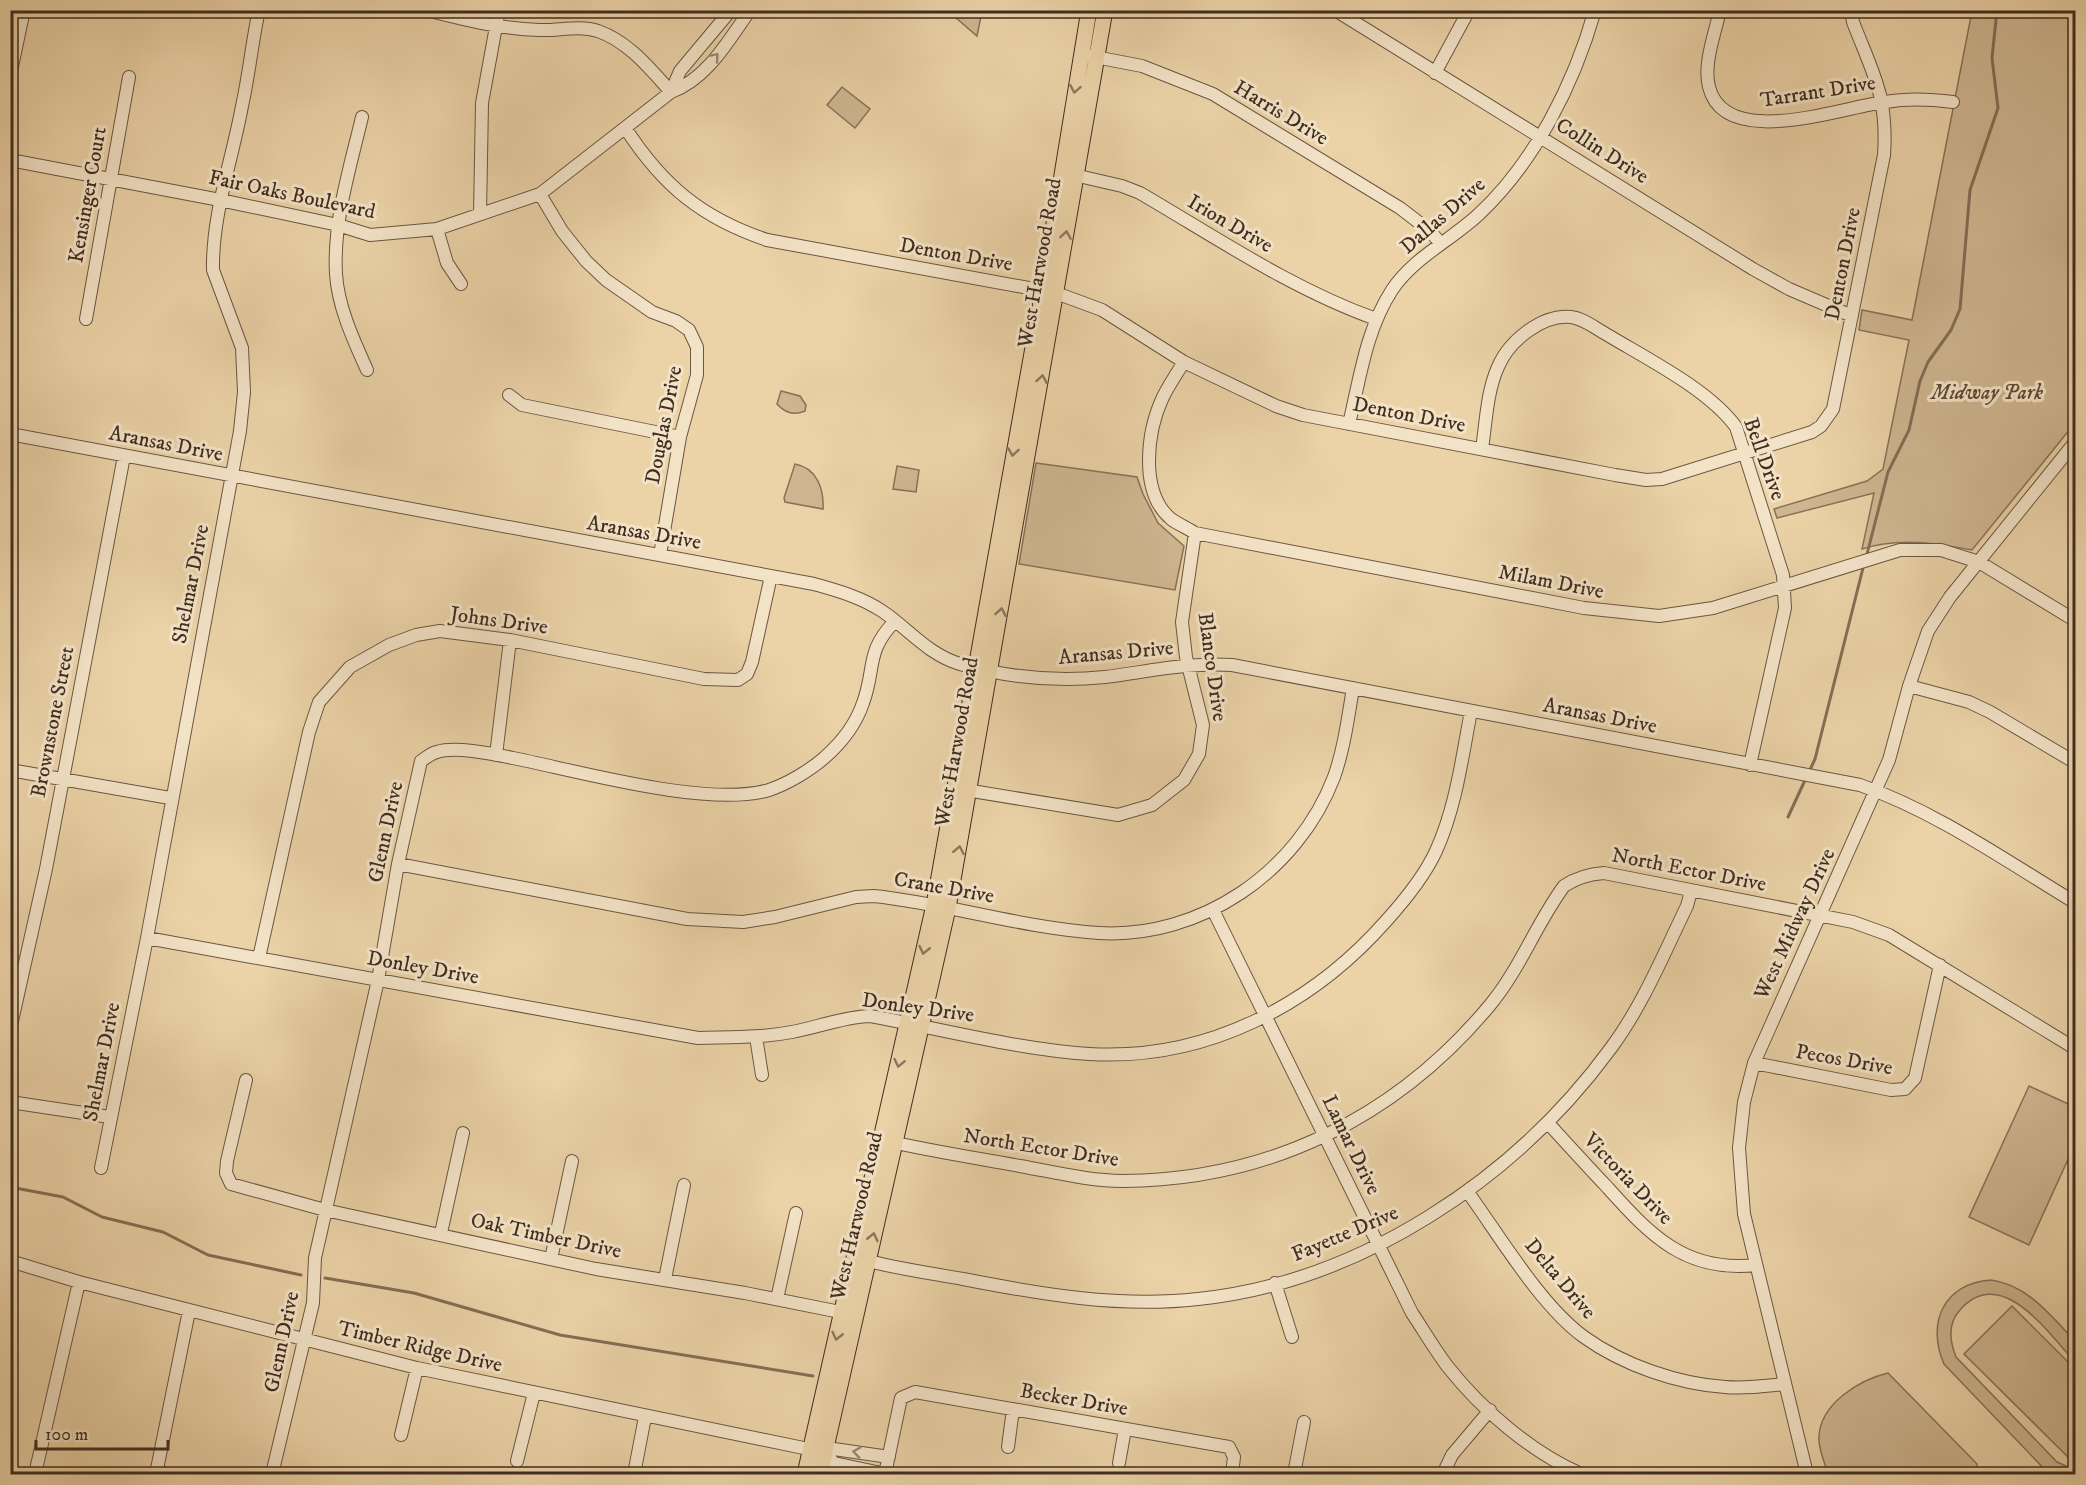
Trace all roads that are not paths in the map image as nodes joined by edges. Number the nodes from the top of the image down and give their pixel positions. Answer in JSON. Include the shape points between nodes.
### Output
{"nodes":[{"id":1,"x":24,"y":10,"type":"edge"},
{"id":2,"x":259,"y":10,"type":"edge"},
{"id":3,"x":426,"y":10,"type":"edge"},
{"id":4,"x":499,"y":10,"type":"edge"},
{"id":5,"x":731,"y":10,"type":"edge"},
{"id":6,"x":750,"y":10,"type":"edge"},
{"id":7,"x":1089,"y":10,"type":"edge"},
{"id":8,"x":1105,"y":10,"type":"edge"},
{"id":9,"x":1335,"y":10,"type":"edge"},
{"id":10,"x":1469,"y":10,"type":"edge"},
{"id":11,"x":1595,"y":10,"type":"edge"},
{"id":12,"x":1720,"y":10,"type":"edge"},
{"id":13,"x":1851,"y":10,"type":"edge"},
{"id":14,"x":497,"y":25,"type":"junction"},
{"id":15,"x":1081,"y":54,"type":"junction"},
{"id":16,"x":1097,"y":57,"type":"junction"},
{"id":17,"x":1435,"y":72,"type":"junction"},
{"id":18,"x":10,"y":76,"type":"edge"},
{"id":19,"x":129,"y":77,"type":"dead end"},
{"id":20,"x":671,"y":92,"type":"junction"},
{"id":21,"x":1883,"y":102,"type":"junction"},
{"id":22,"x":1953,"y":102,"type":"dead end"},
{"id":23,"x":362,"y":117,"type":"dead end"},
{"id":24,"x":626,"y":129,"type":"junction"},
{"id":25,"x":1540,"y":135,"type":"junction"},
{"id":26,"x":10,"y":160,"type":"edge"},
{"id":27,"x":1068,"y":174,"type":"junction"},
{"id":28,"x":110,"y":179,"type":"junction"},
{"id":29,"x":540,"y":194,"type":"junction"},
{"id":30,"x":220,"y":200,"type":"junction"},
{"id":31,"x":480,"y":214,"type":"junction"},
{"id":32,"x":338,"y":225,"type":"junction"},
{"id":33,"x":437,"y":229,"type":"junction"},
{"id":34,"x":1441,"y":244,"type":"junction"},
{"id":35,"x":461,"y":284,"type":"dead end"},
{"id":36,"x":1050,"y":292,"type":"junction"},
{"id":37,"x":1852,"y":316,"type":"junction"},
{"id":38,"x":86,"y":319,"type":"dead end"},
{"id":39,"x":1376,"y":319,"type":"junction"},
{"id":40,"x":1184,"y":362,"type":"junction"},
{"id":41,"x":367,"y":370,"type":"dead end"},
{"id":42,"x":509,"y":395,"type":"dead end"},
{"id":43,"x":1349,"y":424,"type":"junction"},
{"id":44,"x":12,"y":434,"type":"edge"},
{"id":45,"x":680,"y":437,"type":"junction"},
{"id":46,"x":2076,"y":441,"type":"edge"},
{"id":47,"x":10,"y":448,"type":"edge"},
{"id":48,"x":1482,"y":449,"type":"junction"},
{"id":49,"x":1745,"y":455,"type":"junction"},
{"id":50,"x":124,"y":456,"type":"junction"},
{"id":51,"x":2071,"y":457,"type":"edge"},
{"id":52,"x":231,"y":477,"type":"junction"},
{"id":53,"x":1195,"y":533,"type":"junction"},
{"id":54,"x":660,"y":555,"type":"junction"},
{"id":55,"x":1979,"y":562,"type":"junction"},
{"id":56,"x":771,"y":576,"type":"junction"},
{"id":57,"x":1784,"y":586,"type":"junction"},
{"id":58,"x":895,"y":621,"type":"junction"},
{"id":59,"x":2076,"y":621,"type":"edge"},
{"id":60,"x":510,"y":640,"type":"junction"},
{"id":61,"x":1190,"y":666,"type":"junction"},
{"id":62,"x":984,"y":669,"type":"junction"},
{"id":63,"x":1909,"y":686,"type":"junction"},
{"id":64,"x":1353,"y":688,"type":"junction"},
{"id":65,"x":1471,"y":711,"type":"junction"},
{"id":66,"x":496,"y":755,"type":"junction"},
{"id":67,"x":2076,"y":763,"type":"edge"},
{"id":68,"x":1750,"y":765,"type":"junction"},
{"id":69,"x":10,"y":770,"type":"edge"},
{"id":70,"x":62,"y":778,"type":"junction"},
{"id":71,"x":963,"y":790,"type":"junction"},
{"id":72,"x":1877,"y":791,"type":"junction"},
{"id":73,"x":170,"y":798,"type":"junction"},
{"id":74,"x":398,"y":864,"type":"junction"},
{"id":75,"x":1691,"y":891,"type":"junction"},
{"id":76,"x":2076,"y":903,"type":"edge"},
{"id":77,"x":941,"y":906,"type":"junction"},
{"id":78,"x":1214,"y":910,"type":"junction"},
{"id":79,"x":1822,"y":915,"type":"junction"},
{"id":80,"x":147,"y":938,"type":"junction"},
{"id":81,"x":259,"y":958,"type":"junction"},
{"id":82,"x":1940,"y":965,"type":"junction"},
{"id":83,"x":378,"y":980,"type":"junction"},
{"id":84,"x":1267,"y":1016,"type":"junction"},
{"id":85,"x":914,"y":1024,"type":"junction"},
{"id":86,"x":10,"y":1030,"type":"edge"},
{"id":87,"x":756,"y":1037,"type":"junction"},
{"id":88,"x":2076,"y":1049,"type":"edge"},
{"id":89,"x":1754,"y":1063,"type":"junction"},
{"id":90,"x":762,"y":1075,"type":"dead end"},
{"id":91,"x":246,"y":1080,"type":"dead end"},
{"id":92,"x":10,"y":1102,"type":"edge"},
{"id":93,"x":110,"y":1117,"type":"junction"},
{"id":94,"x":1548,"y":1124,"type":"junction"},
{"id":95,"x":463,"y":1133,"type":"dead end"},
{"id":96,"x":1324,"y":1137,"type":"junction"},
{"id":97,"x":889,"y":1142,"type":"junction"},
{"id":98,"x":572,"y":1161,"type":"dead end"},
{"id":99,"x":100,"y":1168,"type":"dead end"},
{"id":100,"x":684,"y":1185,"type":"dead end"},
{"id":101,"x":1467,"y":1191,"type":"junction"},
{"id":102,"x":326,"y":1210,"type":"junction"},
{"id":103,"x":796,"y":1213,"type":"dead end"},
{"id":104,"x":441,"y":1233,"type":"junction"},
{"id":105,"x":1378,"y":1245,"type":"junction"},
{"id":106,"x":551,"y":1259,"type":"junction"},
{"id":107,"x":861,"y":1260,"type":"junction"},
{"id":108,"x":10,"y":1261,"type":"edge"},
{"id":109,"x":1756,"y":1265,"type":"junction"},
{"id":110,"x":665,"y":1279,"type":"junction"},
{"id":111,"x":79,"y":1282,"type":"junction"},
{"id":112,"x":1275,"y":1283,"type":"junction"},
{"id":113,"x":777,"y":1299,"type":"junction"},
{"id":114,"x":189,"y":1311,"type":"junction"},
{"id":115,"x":849,"y":1314,"type":"junction"},
{"id":116,"x":1292,"y":1337,"type":"dead end"},
{"id":117,"x":304,"y":1339,"type":"junction"},
{"id":118,"x":417,"y":1368,"type":"junction"},
{"id":119,"x":1785,"y":1384,"type":"junction"},
{"id":120,"x":534,"y":1393,"type":"junction"},
{"id":121,"x":1014,"y":1409,"type":"junction"},
{"id":122,"x":1490,"y":1410,"type":"junction"},
{"id":123,"x":645,"y":1417,"type":"junction"},
{"id":124,"x":1304,"y":1422,"type":"dead end"},
{"id":125,"x":1125,"y":1429,"type":"junction"},
{"id":126,"x":401,"y":1435,"type":"dead end"},
{"id":127,"x":1008,"y":1447,"type":"dead end"},
{"id":128,"x":818,"y":1451,"type":"junction"},
{"id":129,"x":889,"y":1457,"type":"junction"},
{"id":130,"x":517,"y":1461,"type":"dead end"},
{"id":131,"x":1119,"y":1463,"type":"dead end"},
{"id":132,"x":34,"y":1474,"type":"edge"},
{"id":133,"x":156,"y":1474,"type":"edge"},
{"id":134,"x":272,"y":1474,"type":"edge"},
{"id":135,"x":634,"y":1474,"type":"edge"},
{"id":136,"x":805,"y":1474,"type":"edge"},
{"id":137,"x":820,"y":1474,"type":"edge"},
{"id":138,"x":886,"y":1474,"type":"edge"},
{"id":139,"x":1232,"y":1474,"type":"edge"},
{"id":140,"x":1294,"y":1474,"type":"edge"},
{"id":141,"x":1443,"y":1474,"type":"edge"},
{"id":142,"x":1581,"y":1474,"type":"edge"},
{"id":143,"x":1807,"y":1474,"type":"edge"}],
"edges":[{"from":1,"to":18,"type":"street"},
{"from":2,"to":30,"type":"street","name":"Shelmar Drive","via":[[243,106]]},
{"from":3,"to":14,"type":"street"},
{"from":4,"to":14,"type":"street"},
{"from":5,"to":20,"type":"street","name":"Fair Oaks Boulevard","via":[[680,71]]},
{"from":20,"to":6,"type":"street","name":"Fair Oaks Boulevard","one_way":true,"via":[[686,87],[700,74]]},
{"from":7,"to":15,"type":"main road","name":"West Harwood Road"},
{"from":8,"to":16,"type":"main road","name":"West Harwood Road"},
{"from":9,"to":17,"type":"street","name":"Collin Drive"},
{"from":10,"to":17,"type":"street"},
{"from":11,"to":25,"type":"street","name":"Dallas Drive","via":[[1563,95]]},
{"from":12,"to":21,"type":"street","name":"Tarrant Drive","via":[[1708,70],[1709,86],[1713,97],[1731,113],[1753,122],[1778,122]]},
{"from":13,"to":21,"type":"street","name":"Denton Drive"},
{"from":14,"to":20,"type":"street","via":[[598,31],[631,50]]},
{"from":14,"to":31,"type":"street","via":[[482,103]]},
{"from":15,"to":16,"type":"street","name":"Harris Drive"},
{"from":15,"to":27,"type":"main road","name":"West Harwood Road","one_way":true},
{"from":16,"to":27,"type":"main road","name":"West Harwood Road"},
{"from":16,"to":34,"type":"street","name":"Harris Drive","via":[[1142,66],[1213,94],[1400,208]]},
{"from":17,"to":25,"type":"street","name":"Collin Drive"},
{"from":19,"to":28,"type":"street","name":"Kensinger Court"},
{"from":20,"to":24,"type":"street","name":"Fair Oaks Boulevard"},
{"from":21,"to":22,"type":"street","name":"Tarrant Drive","via":[[1928,98]]},
{"from":21,"to":37,"type":"street","name":"Denton Drive","via":[[1884,155]]},
{"from":23,"to":32,"type":"street"},
{"from":24,"to":29,"type":"street","name":"Fair Oaks Boulevard"},
{"from":24,"to":36,"type":"street","name":"Denton Drive","via":[[665,181],[702,211],[734,229],[767,240]]},
{"from":25,"to":34,"type":"street","name":"Dallas Drive","via":[[1488,206]]},
{"from":25,"to":37,"type":"street","name":"Collin Drive","via":[[1753,269]]},
{"from":26,"to":28,"type":"street","name":"Fair Oaks Boulevard"},
{"from":27,"to":36,"type":"main road","name":"West Harwood Road"},
{"from":27,"to":39,"type":"street","name":"Irion Drive","via":[[1140,194],[1294,284]]},
{"from":28,"to":30,"type":"street","name":"Fair Oaks Boulevard"},
{"from":28,"to":38,"type":"street","name":"Kensinger Court"},
{"from":29,"to":31,"type":"street","name":"Fair Oaks Boulevard"},
{"from":29,"to":45,"type":"street","name":"Douglas Drive","via":[[562,231],[606,280],[652,312],[689,330],[697,347],[697,375]]},
{"from":30,"to":32,"type":"street","name":"Fair Oaks Boulevard"},
{"from":30,"to":52,"type":"street","name":"Shelmar Drive","via":[[213,270],[242,348],[243,366],[240,431]]},
{"from":31,"to":33,"type":"street","name":"Fair Oaks Boulevard"},
{"from":32,"to":33,"type":"street","name":"Fair Oaks Boulevard","via":[[370,235]]},
{"from":32,"to":41,"type":"street","via":[[336,276],[343,307]]},
{"from":33,"to":35,"type":"street","via":[[447,262]]},
{"from":34,"to":39,"type":"street","name":"Dallas Drive","via":[[1393,288]]},
{"from":36,"to":40,"type":"street","name":"Denton Drive","via":[[1102,310]]},
{"from":36,"to":62,"type":"main road","name":"West Harwood Road"},
{"from":37,"to":49,"type":"street","name":"Denton Drive","via":[[1837,395],[1827,419],[1812,432]]},
{"from":39,"to":43,"type":"street","name":"Dallas Drive"},
{"from":40,"to":43,"type":"street","name":"Denton Drive","via":[[1276,406]]},
{"from":40,"to":53,"type":"street","name":"Milam Drive","via":[[1162,399],[1148,467],[1161,508]]},
{"from":42,"to":45,"type":"street","via":[[522,405]]},
{"from":43,"to":48,"type":"street","name":"Denton Drive"},
{"from":44,"to":47,"type":"street"},
{"from":44,"to":50,"type":"street","name":"Aransas Drive"},
{"from":45,"to":54,"type":"street","name":"Douglas Drive"},
{"from":46,"to":51,"type":"street","name":"West Midway Drive"},
{"from":48,"to":49,"type":"street","name":"Denton Drive","via":[[1646,480],[1677,477]]},
{"from":48,"to":49,"type":"street","name":"Bell Drive","via":[[1498,365],[1518,339],[1542,323],[1563,317],[1583,320],[1706,396],[1736,427]]},
{"from":49,"to":57,"type":"street","name":"Bell Drive"},
{"from":50,"to":52,"type":"street","name":"Aransas Drive"},
{"from":50,"to":70,"type":"street","name":"Brownstone Street"},
{"from":51,"to":55,"type":"street","name":"West Midway Drive"},
{"from":52,"to":54,"type":"street","name":"Aransas Drive"},
{"from":52,"to":73,"type":"street","name":"Shelmar Drive"},
{"from":53,"to":57,"type":"street","name":"Milam Drive","via":[[1640,616],[1698,612]]},
{"from":53,"to":61,"type":"street","name":"Blanco Drive","via":[[1182,622]]},
{"from":54,"to":56,"type":"street","name":"Aransas Drive"},
{"from":55,"to":57,"type":"street","name":"Milam Drive","via":[[1941,550],[1900,550]]},
{"from":55,"to":59,"type":"street","name":"Milam Drive"},
{"from":55,"to":63,"type":"street","name":"West Midway Drive","via":[[1928,631]]},
{"from":56,"to":58,"type":"street","name":"Aransas Drive","via":[[863,599]]},
{"from":56,"to":60,"type":"street","name":"Johns Drive","via":[[752,662],[747,674],[738,680],[704,679]]},
{"from":57,"to":68,"type":"street","name":"Bell Drive","via":[[1785,608]]},
{"from":58,"to":62,"type":"street","name":"Aransas Drive","via":[[936,654]]},
{"from":58,"to":66,"type":"street","name":"Glenn Drive","via":[[874,650],[863,703],[850,729],[807,771],[769,789],[700,794]]},
{"from":60,"to":66,"type":"street"},
{"from":60,"to":81,"type":"street","name":"Johns Drive","via":[[440,632],[416,635],[388,645],[350,667],[319,702],[296,782]]},
{"from":61,"to":62,"type":"street","name":"Aransas Drive","via":[[1082,679],[1032,677]]},
{"from":61,"to":64,"type":"street","name":"Aransas Drive","via":[[1232,665]]},
{"from":61,"to":71,"type":"street","name":"Blanco Drive","via":[[1203,725],[1199,754],[1184,780],[1152,805],[1118,815]]},
{"from":62,"to":71,"type":"main road","name":"West Harwood Road"},
{"from":63,"to":67,"type":"street","via":[[1969,702]]},
{"from":63,"to":72,"type":"street","name":"West Midway Drive"},
{"from":64,"to":65,"type":"street","name":"Aransas Drive"},
{"from":64,"to":78,"type":"street","name":"Crane Drive","via":[[1334,776],[1311,820],[1283,857],[1256,882]]},
{"from":65,"to":68,"type":"street","name":"Aransas Drive"},
{"from":65,"to":84,"type":"street","name":"Donley Drive","via":[[1451,811],[1419,880],[1347,962]]},
{"from":66,"to":74,"type":"street","name":"Glenn Drive","via":[[449,750],[435,752],[421,761]]},
{"from":68,"to":72,"type":"street","name":"Aransas Drive"},
{"from":69,"to":70,"type":"street"},
{"from":70,"to":73,"type":"street"},
{"from":70,"to":86,"type":"street","name":"Brownstone Street"},
{"from":71,"to":77,"type":"main road","name":"West Harwood Road"},
{"from":72,"to":76,"type":"street","name":"Aransas Drive","via":[[1957,831]]},
{"from":72,"to":79,"type":"street","name":"West Midway Drive"},
{"from":73,"to":80,"type":"street","name":"Shelmar Drive"},
{"from":74,"to":77,"type":"street","name":"Crane Drive","via":[[687,919],[743,922],[856,897]]},
{"from":74,"to":83,"type":"street","name":"Glenn Drive"},
{"from":75,"to":79,"type":"street","name":"North Ector Drive"},
{"from":75,"to":94,"type":"street","name":"Fayette Drive","via":[[1651,980],[1613,1046]]},
{"from":75,"to":96,"type":"street","name":"North Ector Drive","via":[[1604,873],[1572,880],[1557,896],[1520,965],[1447,1053],[1391,1099]]},
{"from":77,"to":78,"type":"street","name":"Crane Drive","via":[[1069,930],[1116,933],[1158,928]]},
{"from":77,"to":85,"type":"main road","name":"West Harwood Road"},
{"from":78,"to":84,"type":"street","name":"Lamar Drive"},
{"from":79,"to":82,"type":"street","name":"North Ector Drive","via":[[1889,935]]},
{"from":79,"to":89,"type":"street","name":"West Midway Drive"},
{"from":80,"to":81,"type":"street","name":"Donley Drive"},
{"from":80,"to":93,"type":"street","name":"Shelmar Drive"},
{"from":81,"to":83,"type":"street","name":"Donley Drive"},
{"from":82,"to":88,"type":"street","name":"North Ector Drive"},
{"from":82,"to":89,"type":"street","name":"Pecos Drive","via":[[1915,1078],[1905,1089],[1891,1090]]},
{"from":83,"to":87,"type":"street","name":"Donley Drive","via":[[698,1038]]},
{"from":83,"to":102,"type":"street","name":"Glenn Drive"},
{"from":84,"to":85,"type":"street","name":"Donley Drive","via":[[1190,1045],[1091,1054],[1043,1049]]},
{"from":84,"to":96,"type":"street","name":"Lamar Drive"},
{"from":85,"to":87,"type":"street","name":"Donley Drive","via":[[853,1017]]},
{"from":85,"to":97,"type":"main road","name":"West Harwood Road"},
{"from":87,"to":90,"type":"street"},
{"from":89,"to":109,"type":"street","name":"West Midway Drive","via":[[1744,1102],[1739,1148],[1744,1214]]},
{"from":91,"to":102,"type":"street","name":"Oak Timber Drive","via":[[227,1161],[226,1173],[231,1184]]},
{"from":92,"to":93,"type":"street"},
{"from":93,"to":99,"type":"street","name":"Shelmar Drive"},
{"from":94,"to":101,"type":"street","name":"Fayette Drive"},
{"from":94,"to":109,"type":"street","name":"Victoria Drive","via":[[1658,1240],[1706,1263]]},
{"from":95,"to":104,"type":"street"},
{"from":96,"to":97,"type":"street","name":"North Ector Drive","via":[[1246,1165],[1121,1181]]},
{"from":96,"to":105,"type":"street","name":"Lamar Drive"},
{"from":97,"to":107,"type":"main road","name":"West Harwood Road"},
{"from":98,"to":106,"type":"street"},
{"from":100,"to":110,"type":"street"},
{"from":101,"to":105,"type":"street","name":"Fayette Drive"},
{"from":101,"to":119,"type":"street","name":"Delta Drive","via":[[1544,1297],[1583,1336],[1601,1348],[1647,1369],[1704,1384]]},
{"from":102,"to":104,"type":"street","name":"Oak Timber Drive"},
{"from":102,"to":117,"type":"street","name":"Glenn Drive"},
{"from":103,"to":113,"type":"street"},
{"from":104,"to":106,"type":"street","name":"Oak Timber Drive"},
{"from":105,"to":112,"type":"street","name":"Fayette Drive"},
{"from":105,"to":122,"type":"street","name":"Lamar Drive","via":[[1412,1313],[1447,1365]]},
{"from":106,"to":110,"type":"street","name":"Oak Timber Drive"},
{"from":107,"to":112,"type":"street","name":"Fayette Drive","via":[[1031,1292],[1093,1299],[1198,1299]]},
{"from":107,"to":115,"type":"main road","name":"West Harwood Road"},
{"from":108,"to":111,"type":"street","name":"Timber Ridge Drive"},
{"from":109,"to":119,"type":"street","name":"West Midway Drive"},
{"from":110,"to":113,"type":"street","name":"Oak Timber Drive"},
{"from":111,"to":114,"type":"street","name":"Timber Ridge Drive"},
{"from":111,"to":132,"type":"street"},
{"from":112,"to":116,"type":"street"},
{"from":113,"to":115,"type":"street","name":"Oak Timber Drive"},
{"from":114,"to":117,"type":"street","name":"Timber Ridge Drive"},
{"from":114,"to":133,"type":"street"},
{"from":115,"to":128,"type":"main road","name":"West Harwood Road"},
{"from":117,"to":118,"type":"street","name":"Timber Ridge Drive"},
{"from":117,"to":134,"type":"street","name":"Glenn Drive"},
{"from":118,"to":120,"type":"street","name":"Timber Ridge Drive"},
{"from":118,"to":126,"type":"street"},
{"from":119,"to":143,"type":"street","name":"West Midway Drive"},
{"from":120,"to":123,"type":"street","name":"Timber Ridge Drive"},
{"from":120,"to":130,"type":"street"},
{"from":121,"to":125,"type":"street","name":"Becker Drive"},
{"from":121,"to":127,"type":"street"},
{"from":121,"to":129,"type":"street","name":"Becker Drive","via":[[915,1392],[907,1394],[901,1398]]},
{"from":122,"to":141,"type":"street","via":[[1452,1455]]},
{"from":122,"to":142,"type":"street","name":"Lamar Drive","via":[[1518,1435]]},
{"from":123,"to":128,"type":"street","name":"Timber Ridge Drive"},
{"from":123,"to":135,"type":"street"},
{"from":124,"to":140,"type":"street"},
{"from":125,"to":131,"type":"street"},
{"from":125,"to":139,"type":"street","name":"Becker Drive","via":[[1229,1447],[1233,1450]]},
{"from":129,"to":128,"type":"street","one_way":true,"via":[[834,1449]]},
{"from":128,"to":136,"type":"main road","name":"West Harwood Road"},
{"from":128,"to":137,"type":"main road","name":"West Harwood Road"},
{"from":128,"to":138,"type":"street","via":[[834,1463]]},
{"from":129,"to":138,"type":"street"}]}
